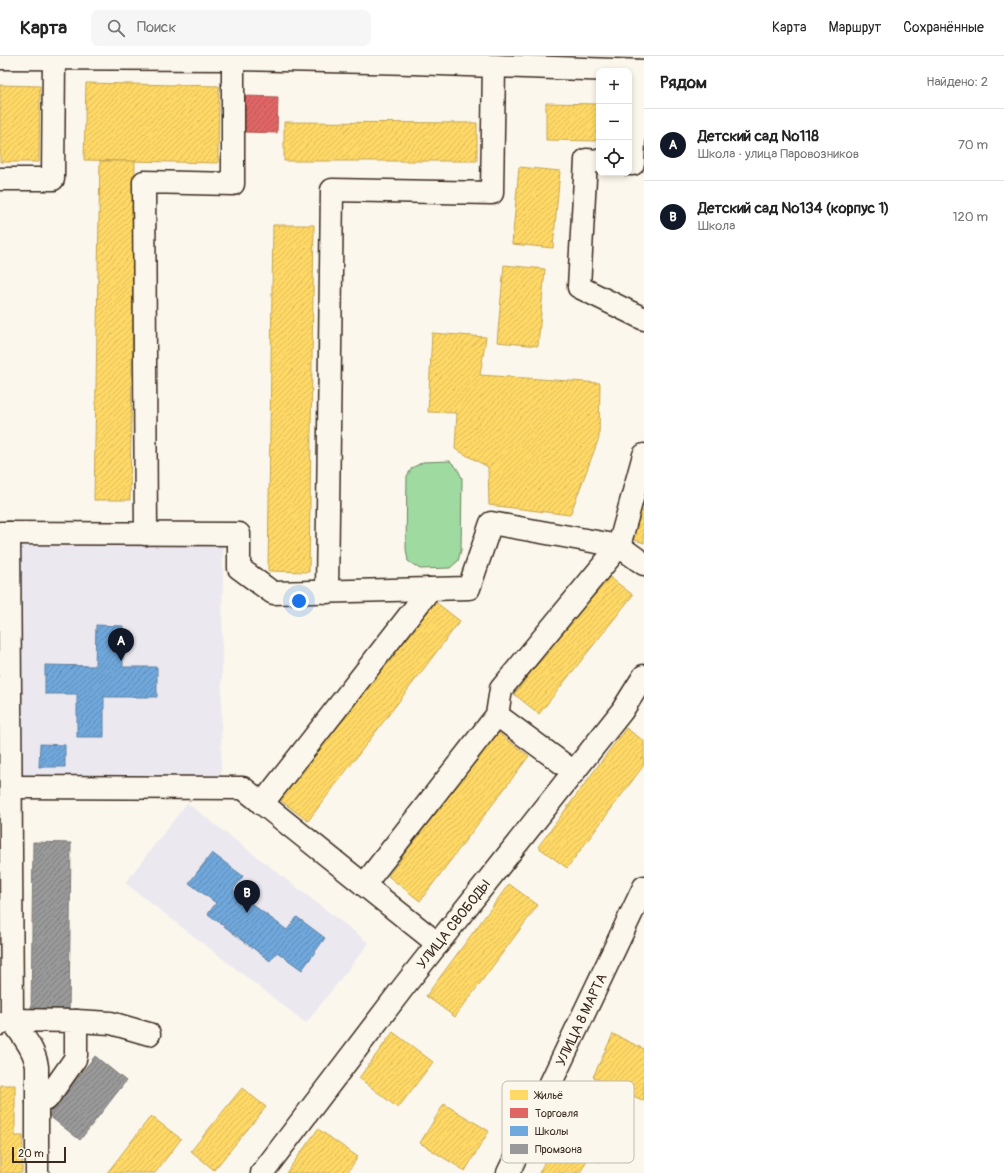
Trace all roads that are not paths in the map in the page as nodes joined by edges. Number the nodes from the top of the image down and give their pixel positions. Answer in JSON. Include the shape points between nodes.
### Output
{"nodes":[{"id":1,"x":25,"y":57,"type":"edge"},
{"id":2,"x":0,"y":58,"type":"edge"},
{"id":3,"x":54,"y":58,"type":"junction"},
{"id":4,"x":233,"y":59,"type":"junction"},
{"id":5,"x":413,"y":59,"type":"edge"},
{"id":6,"x":583,"y":63,"type":"edge"},
{"id":7,"x":494,"y":66,"type":"junction"},
{"id":8,"x":640,"y":71,"type":"edge"},
{"id":9,"x":596,"y":161,"type":"edge"},
{"id":10,"x":632,"y":164,"type":"edge"},
{"id":11,"x":0,"y":179,"type":"edge"},
{"id":12,"x":644,"y":319,"type":"edge"},
{"id":13,"x":644,"y":455,"type":"edge"},
{"id":14,"x":5,"y":533,"type":"edge"},
{"id":15,"x":146,"y":534,"type":"junction"},
{"id":16,"x":619,"y":546,"type":"junction"},
{"id":17,"x":644,"y":564,"type":"edge"},
{"id":18,"x":430,"y":589,"type":"junction"},
{"id":19,"x":327,"y":592,"type":"junction"},
{"id":20,"x":644,"y":676,"type":"edge"},
{"id":21,"x":497,"y":715,"type":"junction"},
{"id":22,"x":574,"y":772,"type":"junction"},
{"id":23,"x":11,"y":787,"type":"junction"},
{"id":24,"x":262,"y":804,"type":"junction"},
{"id":25,"x":5,"y":853,"type":"edge"},
{"id":26,"x":364,"y":885,"type":"junction"},
{"id":27,"x":644,"y":887,"type":"edge"},
{"id":28,"x":438,"y":944,"type":"junction"},
{"id":29,"x":76,"y":1021,"type":"junction"},
{"id":30,"x":6,"y":1022,"type":"edge"},
{"id":31,"x":149,"y":1034,"type":"dead end"},
{"id":32,"x":552,"y":1081,"type":"edge"},
{"id":33,"x":37,"y":1101,"type":"junction"},
{"id":34,"x":513,"y":1163,"type":"edge"},
{"id":35,"x":37,"y":1173,"type":"edge"},
{"id":36,"x":262,"y":1173,"type":"edge"},
{"id":37,"x":508,"y":1173,"type":"edge"}],
"edges":[{"from":1,"to":2,"type":"street"},
{"from":1,"to":3,"type":"street"},
{"from":3,"to":4,"type":"street"},
{"from":3,"to":11,"type":"street","via":[[53,179]]},
{"from":4,"to":5,"type":"street"},
{"from":4,"to":15,"type":"street","via":[[233,184],[144,182]]},
{"from":5,"to":7,"type":"street"},
{"from":6,"to":7,"type":"street"},
{"from":6,"to":8,"type":"street"},
{"from":7,"to":19,"type":"street","via":[[492,193],[332,190]]},
{"from":8,"to":10,"type":"street"},
{"from":9,"to":12,"type":"street","via":[[586,160],[580,287]]},
{"from":13,"to":16,"type":"street"},
{"from":14,"to":15,"type":"street"},
{"from":14,"to":23,"type":"street"},
{"from":15,"to":19,"type":"street","via":[[239,534],[239,568],[273,593]]},
{"from":16,"to":17,"type":"street"},
{"from":16,"to":18,"type":"street","via":[[491,523],[469,588]]},
{"from":16,"to":21,"type":"street","via":[[501,689]]},
{"from":18,"to":19,"type":"street"},
{"from":18,"to":24,"type":"street"},
{"from":20,"to":22,"type":"street","name":"УЛИЦА СВОБОДЫ","via":[[622,711]]},
{"from":21,"to":22,"type":"street"},
{"from":21,"to":26,"type":"street"},
{"from":22,"to":28,"type":"street","name":"УЛИЦА СВОБОДЫ"},
{"from":23,"to":24,"type":"street","via":[[243,788]]},
{"from":23,"to":25,"type":"street"},
{"from":24,"to":26,"type":"street"},
{"from":25,"to":30,"type":"street"},
{"from":26,"to":28,"type":"street"},
{"from":27,"to":32,"type":"street","name":"УЛИЦА 8 МАРТА"},
{"from":28,"to":36,"type":"street","name":"УЛИЦА СВОБОДЫ"},
{"from":29,"to":30,"type":"street"},
{"from":29,"to":31,"type":"street","via":[[111,1023]]},
{"from":29,"to":33,"type":"street","via":[[75,1059],[47,1099]]},
{"from":30,"to":33,"type":"street","via":[[36,1058]]},
{"from":33,"to":35,"type":"street"},
{"from":34,"to":37,"type":"street","name":"УЛИЦА 8 МАРТА"}]}
